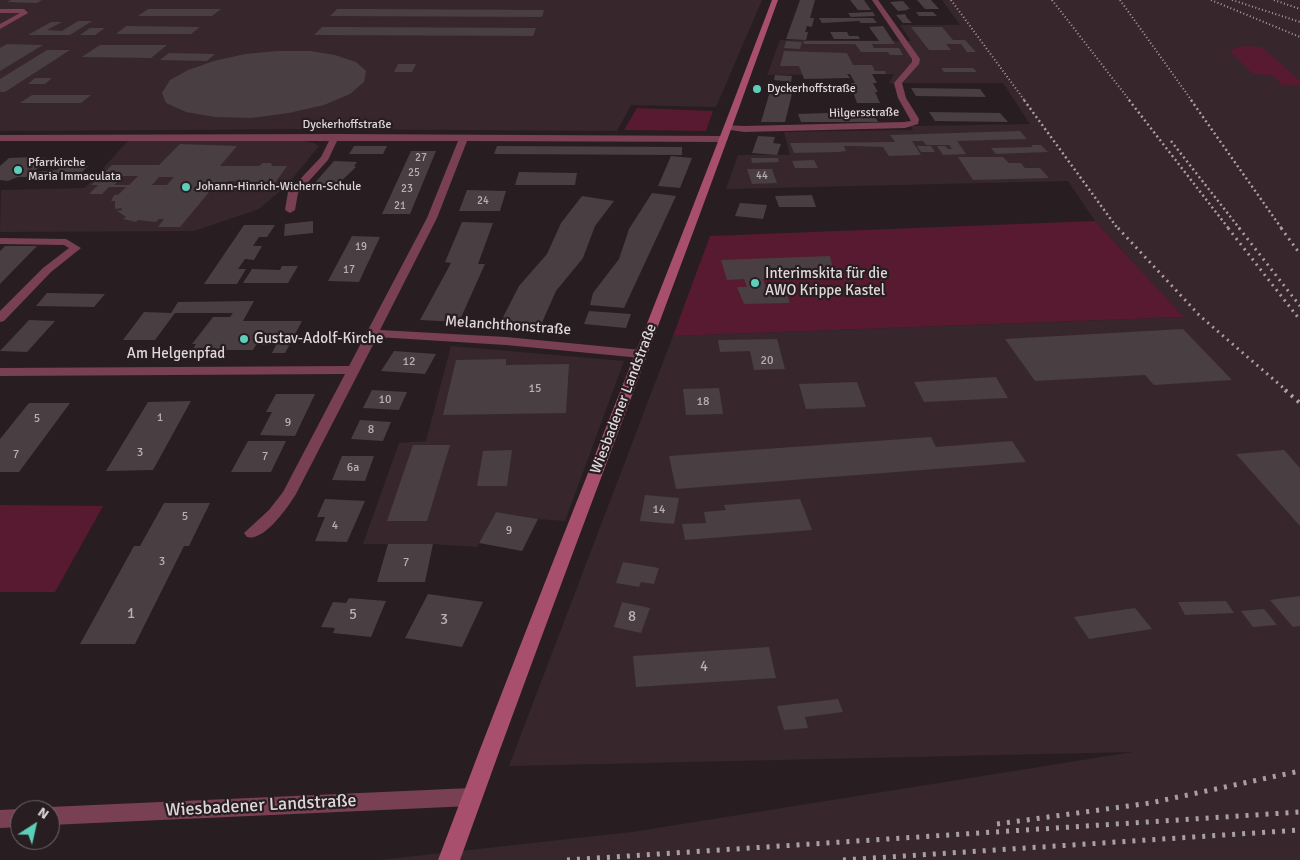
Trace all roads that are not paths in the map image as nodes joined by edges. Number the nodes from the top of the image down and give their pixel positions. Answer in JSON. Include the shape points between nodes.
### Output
{"nodes":[{"id":1,"x":775,"y":0,"type":"edge"},
{"id":2,"x":875,"y":0,"type":"edge"},
{"id":3,"x":0,"y":11,"type":"edge"},
{"id":4,"x":0,"y":27,"type":"edge"},
{"id":5,"x":726,"y":133,"type":"junction"},
{"id":6,"x":335,"y":137,"type":"junction"},
{"id":7,"x":0,"y":138,"type":"edge"},
{"id":8,"x":464,"y":138,"type":"junction"},
{"id":9,"x":290,"y":210,"type":"dead end"},
{"id":10,"x":0,"y":241,"type":"edge"},
{"id":11,"x":76,"y":248,"type":"joint"},
{"id":12,"x":0,"y":318,"type":"edge"},
{"id":13,"x":373,"y":333,"type":"junction"},
{"id":14,"x":641,"y":354,"type":"junction"},
{"id":15,"x":353,"y":370,"type":"junction"},
{"id":16,"x":0,"y":372,"type":"edge"},
{"id":17,"x":252,"y":533,"type":"dead end"},
{"id":18,"x":471,"y":797,"type":"junction"},
{"id":19,"x":60,"y":816,"type":"edge"},
{"id":20,"x":449,"y":860,"type":"edge"}],
"edges":[{"from":1,"to":5,"type":"main road","name":"Wiesbadener Landstraße"},
{"from":2,"to":5,"type":"street","name":"Hilgersstraße","via":[[916,58],[898,83],[915,122],[905,125],[744,129]]},
{"from":3,"to":4,"type":"street","via":[[24,10],[25,13]]},
{"from":5,"to":8,"type":"street","name":"Dyckerhoffstraße"},
{"from":5,"to":14,"type":"main road","name":"Wiesbadener Landstraße"},
{"from":6,"to":7,"type":"street","name":"Dyckerhoffstraße"},
{"from":6,"to":8,"type":"street","name":"Dyckerhoffstraße"},
{"from":6,"to":9,"type":"street","via":[[325,158],[293,192]]},
{"from":8,"to":13,"type":"street","via":[[432,218]]},
{"from":10,"to":11,"type":"street","via":[[66,242]]},
{"from":11,"to":12,"type":"street","via":[[47,270]]},
{"from":13,"to":14,"type":"street","name":"Melanchthonstraße"},
{"from":13,"to":15,"type":"street"},
{"from":14,"to":18,"type":"main road","name":"Wiesbadener Landstraße"},
{"from":15,"to":16,"type":"street","name":"Am Helgenpfad"},
{"from":15,"to":17,"type":"street","via":[[289,494],[274,514]]},
{"from":18,"to":19,"type":"street","name":"Wiesbadener Landstraße"},
{"from":18,"to":20,"type":"main road","name":"Wiesbadener Landstraße"}]}
